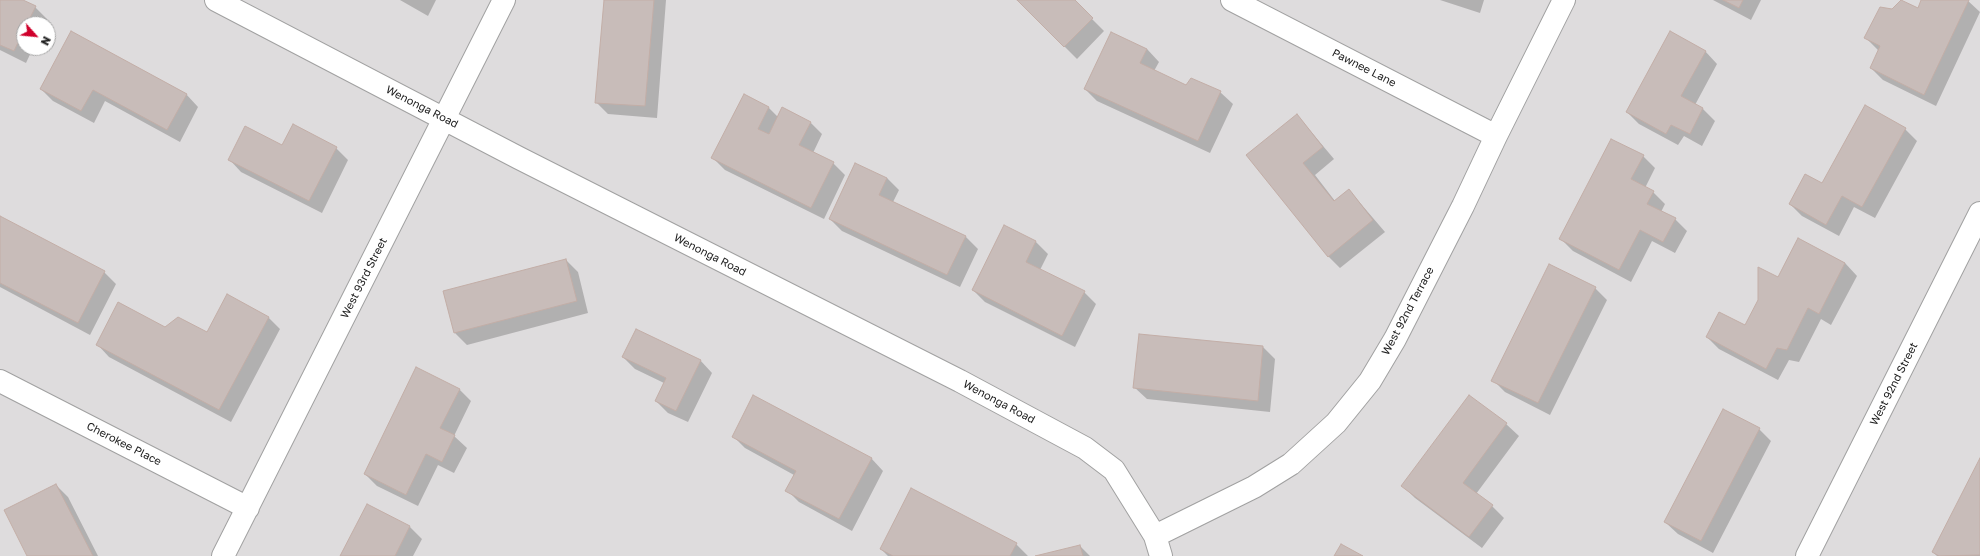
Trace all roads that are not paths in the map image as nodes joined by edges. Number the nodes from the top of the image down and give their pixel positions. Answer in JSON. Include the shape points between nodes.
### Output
{"nodes":[{"id":1,"x":216,"y":0,"type":"edge"},
{"id":2,"x":504,"y":0,"type":"edge"},
{"id":3,"x":1232,"y":0,"type":"edge"},
{"id":4,"x":1564,"y":0,"type":"edge"},
{"id":5,"x":444,"y":118,"type":"junction"},
{"id":6,"x":1496,"y":136,"type":"junction"},
{"id":7,"x":1980,"y":212,"type":"edge"},
{"id":8,"x":0,"y":381,"type":"edge"},
{"id":9,"x":248,"y":508,"type":"junction"},
{"id":10,"x":1158,"y":546,"type":"edge"},
{"id":11,"x":223,"y":556,"type":"edge"},
{"id":12,"x":1807,"y":556,"type":"edge"}],
"edges":[{"from":1,"to":5,"type":"street","name":"Wenonga Road"},
{"from":2,"to":5,"type":"street","name":"West 93rd Street"},
{"from":3,"to":6,"type":"street","name":"Pawnee Lane"},
{"from":4,"to":6,"type":"street","name":"West 92nd Terrace"},
{"from":5,"to":9,"type":"street","name":"West 93rd Street"},
{"from":5,"to":10,"type":"street","name":"Wenonga Road","via":[[960,381],[1085,448],[1114,470]]},
{"from":6,"to":10,"type":"street","name":"West 92nd Terrace","via":[[1395,340],[1370,381],[1336,423],[1291,464]]},
{"from":7,"to":12,"type":"street","name":"West 92nd Street"},
{"from":8,"to":9,"type":"street","name":"Cherokee Place"},
{"from":9,"to":11,"type":"street","name":"West 93rd Street"}]}
